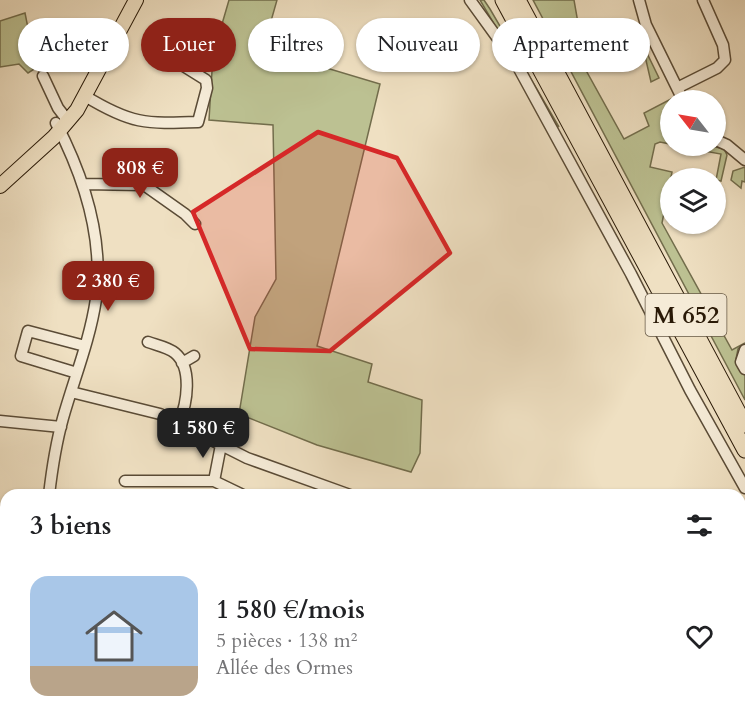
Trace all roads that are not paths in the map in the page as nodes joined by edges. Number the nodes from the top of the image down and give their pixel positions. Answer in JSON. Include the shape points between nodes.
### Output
{"nodes":[{"id":1,"x":136,"y":0,"type":"edge"},
{"id":2,"x":470,"y":0,"type":"edge"},
{"id":3,"x":492,"y":0,"type":"edge"},
{"id":4,"x":503,"y":0,"type":"edge"},
{"id":5,"x":518,"y":0,"type":"edge"},
{"id":6,"x":528,"y":0,"type":"edge"},
{"id":7,"x":639,"y":0,"type":"edge"},
{"id":8,"x":703,"y":0,"type":"edge"},
{"id":9,"x":126,"y":18,"type":"edge"},
{"id":10,"x":528,"y":18,"type":"edge"},
{"id":11,"x":537,"y":18,"type":"edge"},
{"id":12,"x":93,"y":72,"type":"edge"},
{"id":13,"x":98,"y":72,"type":"edge"},
{"id":14,"x":193,"y":72,"type":"edge"},
{"id":15,"x":559,"y":72,"type":"edge"},
{"id":16,"x":43,"y":76,"type":"dead end"},
{"id":17,"x":677,"y":88,"type":"joint"},
{"id":18,"x":86,"y":96,"type":"junction"},
{"id":19,"x":62,"y":122,"type":"junction"},
{"id":20,"x":582,"y":144,"type":"junction"},
{"id":21,"x":726,"y":145,"type":"edge"},
{"id":22,"x":745,"y":160,"type":"edge"},
{"id":23,"x":0,"y":177,"type":"edge"},
{"id":24,"x":84,"y":184,"type":"junction"},
{"id":25,"x":0,"y":186,"type":"edge"},
{"id":26,"x":195,"y":224,"type":"dead end"},
{"id":27,"x":148,"y":342,"type":"dead end"},
{"id":28,"x":85,"y":346,"type":"junction"},
{"id":29,"x":745,"y":350,"type":"edge"},
{"id":30,"x":194,"y":356,"type":"dead end"},
{"id":31,"x":182,"y":363,"type":"junction"},
{"id":32,"x":745,"y":369,"type":"edge"},
{"id":33,"x":77,"y":373,"type":"junction"},
{"id":34,"x":71,"y":393,"type":"junction"},
{"id":35,"x":0,"y":421,"type":"edge"},
{"id":36,"x":178,"y":422,"type":"junction"},
{"id":37,"x":61,"y":427,"type":"junction"},
{"id":38,"x":743,"y":435,"type":"edge"},
{"id":39,"x":221,"y":445,"type":"junction"},
{"id":40,"x":125,"y":481,"type":"dead end"},
{"id":41,"x":214,"y":481,"type":"junction"},
{"id":42,"x":745,"y":488,"type":"edge"},
{"id":43,"x":50,"y":489,"type":"edge"},
{"id":44,"x":231,"y":489,"type":"edge"},
{"id":45,"x":332,"y":489,"type":"edge"}],
"edges":[{"from":1,"to":9,"type":"main road"},
{"from":2,"to":42,"type":"street","via":[[517,65]]},
{"from":3,"to":20,"type":"highway"},
{"from":4,"to":20,"type":"highway","number":"M 652"},
{"from":5,"to":10,"type":"highway","number":"M 652"},
{"from":6,"to":11,"type":"highway"},
{"from":7,"to":17,"type":"street","via":[[646,25]]},
{"from":8,"to":17,"type":"street","via":[[723,45],[725,60]]},
{"from":12,"to":19,"type":"main road"},
{"from":13,"to":18,"type":"main road"},
{"from":14,"to":18,"type":"street","via":[[206,80],[207,88],[198,122],[135,121]]},
{"from":15,"to":38,"type":"highway","number":"M 652"},
{"from":16,"to":19,"type":"street"},
{"from":18,"to":19,"type":"main road"},
{"from":19,"to":23,"type":"main road"},
{"from":19,"to":24,"type":"street"},
{"from":19,"to":25,"type":"main road"},
{"from":20,"to":38,"type":"highway","number":"M 652"},
{"from":21,"to":22,"type":"street"},
{"from":24,"to":26,"type":"street","via":[[144,185]]},
{"from":24,"to":28,"type":"street","via":[[97,271]]},
{"from":27,"to":31,"type":"street","via":[[171,350]]},
{"from":28,"to":33,"type":"street"},
{"from":28,"to":33,"type":"street","via":[[28,331],[21,356]]},
{"from":29,"to":32,"type":"street","via":[[741,362]]},
{"from":30,"to":31,"type":"street"},
{"from":31,"to":36,"type":"street","via":[[186,395]]},
{"from":33,"to":34,"type":"street"},
{"from":34,"to":36,"type":"street","via":[[145,409]]},
{"from":34,"to":37,"type":"street"},
{"from":35,"to":37,"type":"street"},
{"from":36,"to":39,"type":"street"},
{"from":37,"to":43,"type":"street"},
{"from":39,"to":41,"type":"street"},
{"from":39,"to":45,"type":"street"},
{"from":40,"to":41,"type":"street"},
{"from":41,"to":44,"type":"street"}]}
